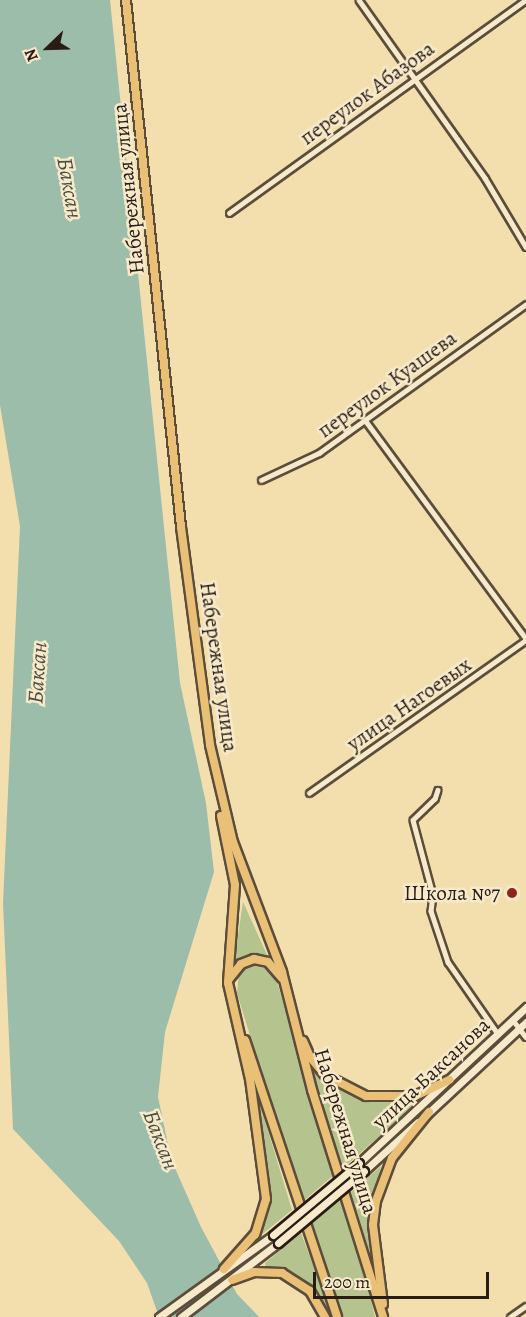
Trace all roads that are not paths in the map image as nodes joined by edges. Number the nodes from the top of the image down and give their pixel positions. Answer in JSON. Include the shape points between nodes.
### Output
{"nodes":[{"id":1,"x":126,"y":0,"type":"edge"},
{"id":2,"x":359,"y":0,"type":"edge"},
{"id":3,"x":525,"y":0,"type":"edge"},
{"id":4,"x":414,"y":79,"type":"junction"},
{"id":5,"x":229,"y":213,"type":"dead end"},
{"id":6,"x":526,"y":247,"type":"edge"},
{"id":7,"x":526,"y":304,"type":"edge"},
{"id":8,"x":365,"y":420,"type":"junction"},
{"id":9,"x":261,"y":480,"type":"dead end"},
{"id":10,"x":526,"y":639,"type":"edge"},
{"id":11,"x":210,"y":745,"type":"junction"},
{"id":12,"x":438,"y":790,"type":"dead end"},
{"id":13,"x":309,"y":793,"type":"dead end"},
{"id":14,"x":228,"y":983,"type":"junction"},
{"id":15,"x":286,"y":984,"type":"junction"},
{"id":16,"x":526,"y":1006,"type":"edge"},
{"id":17,"x":294,"y":1018,"type":"junction"},
{"id":18,"x":513,"y":1020,"type":"junction"},
{"id":19,"x":526,"y":1022,"type":"edge"},
{"id":20,"x":239,"y":1025,"type":"junction"},
{"id":21,"x":520,"y":1028,"type":"junction"},
{"id":22,"x":498,"y":1034,"type":"junction"},
{"id":23,"x":526,"y":1037,"type":"edge"},
{"id":24,"x":450,"y":1080,"type":"junction"},
{"id":25,"x":429,"y":1112,"type":"junction"},
{"id":26,"x":224,"y":1269,"type":"junction"},
{"id":27,"x":232,"y":1280,"type":"junction"},
{"id":28,"x":526,"y":1306,"type":"edge"},
{"id":29,"x":159,"y":1317,"type":"edge"},
{"id":30,"x":181,"y":1317,"type":"edge"},
{"id":31,"x":325,"y":1317,"type":"edge"},
{"id":32,"x":337,"y":1317,"type":"edge"},
{"id":33,"x":384,"y":1317,"type":"edge"},
{"id":34,"x":512,"y":1317,"type":"edge"}],
"edges":[{"from":1,"to":11,"type":"main road","name":"Набережная улица","via":[[181,527]]},
{"from":2,"to":4,"type":"street"},
{"from":3,"to":4,"type":"street","name":"переулок Абазова"},
{"from":4,"to":5,"type":"street","name":"переулок Абазова"},
{"from":4,"to":6,"type":"street","via":[[485,178]]},
{"from":7,"to":8,"type":"street","name":"переулок Куашева"},
{"from":8,"to":9,"type":"street","name":"переулок Куашева","via":[[319,453]]},
{"from":8,"to":10,"type":"street"},
{"from":10,"to":13,"type":"street","name":"улица Нагоевых"},
{"from":11,"to":14,"type":"main road","via":[[235,885]]},
{"from":11,"to":15,"type":"main road","name":"Набережная улица","via":[[242,873]]},
{"from":12,"to":22,"type":"street","via":[[435,800],[413,820],[433,895],[431,911],[448,962]]},
{"from":14,"to":15,"type":"main road","via":[[235,968],[254,958],[268,962]]},
{"from":14,"to":20,"type":"main road"},
{"from":15,"to":17,"type":"main road","name":"Набережная улица"},
{"from":16,"to":18,"type":"main road","name":"улица Баксанова"},
{"from":17,"to":24,"type":"main road","via":[[316,1066],[354,1092],[377,1098],[409,1097]]},
{"from":17,"to":33,"type":"main road","name":"Набережная улица"},
{"from":18,"to":21,"type":"street"},
{"from":18,"to":22,"type":"main road","name":"улица Баксанова"},
{"from":19,"to":21,"type":"main road","name":"улица Баксанова"},
{"from":20,"to":26,"type":"main road","via":[[266,1199],[255,1234]]},
{"from":20,"to":32,"type":"main road"},
{"from":21,"to":23,"type":"street"},
{"from":21,"to":25,"type":"main road","name":"улица Баксанова"},
{"from":22,"to":24,"type":"main road","name":"улица Баксанова"},
{"from":24,"to":26,"type":"main road","name":"улица Баксанова","bridge":true,"via":[[273,1235]]},
{"from":25,"to":27,"type":"main road","name":"улица Баксанова","bridge":true},
{"from":25,"to":33,"type":"main road","via":[[392,1158],[376,1201],[374,1232]]},
{"from":26,"to":29,"type":"main road","name":"улица Баксанова"},
{"from":27,"to":30,"type":"main road","name":"улица Баксанова"},
{"from":27,"to":31,"type":"main road","via":[[254,1272],[282,1273],[310,1291]]},
{"from":28,"to":34,"type":"street"}]}
